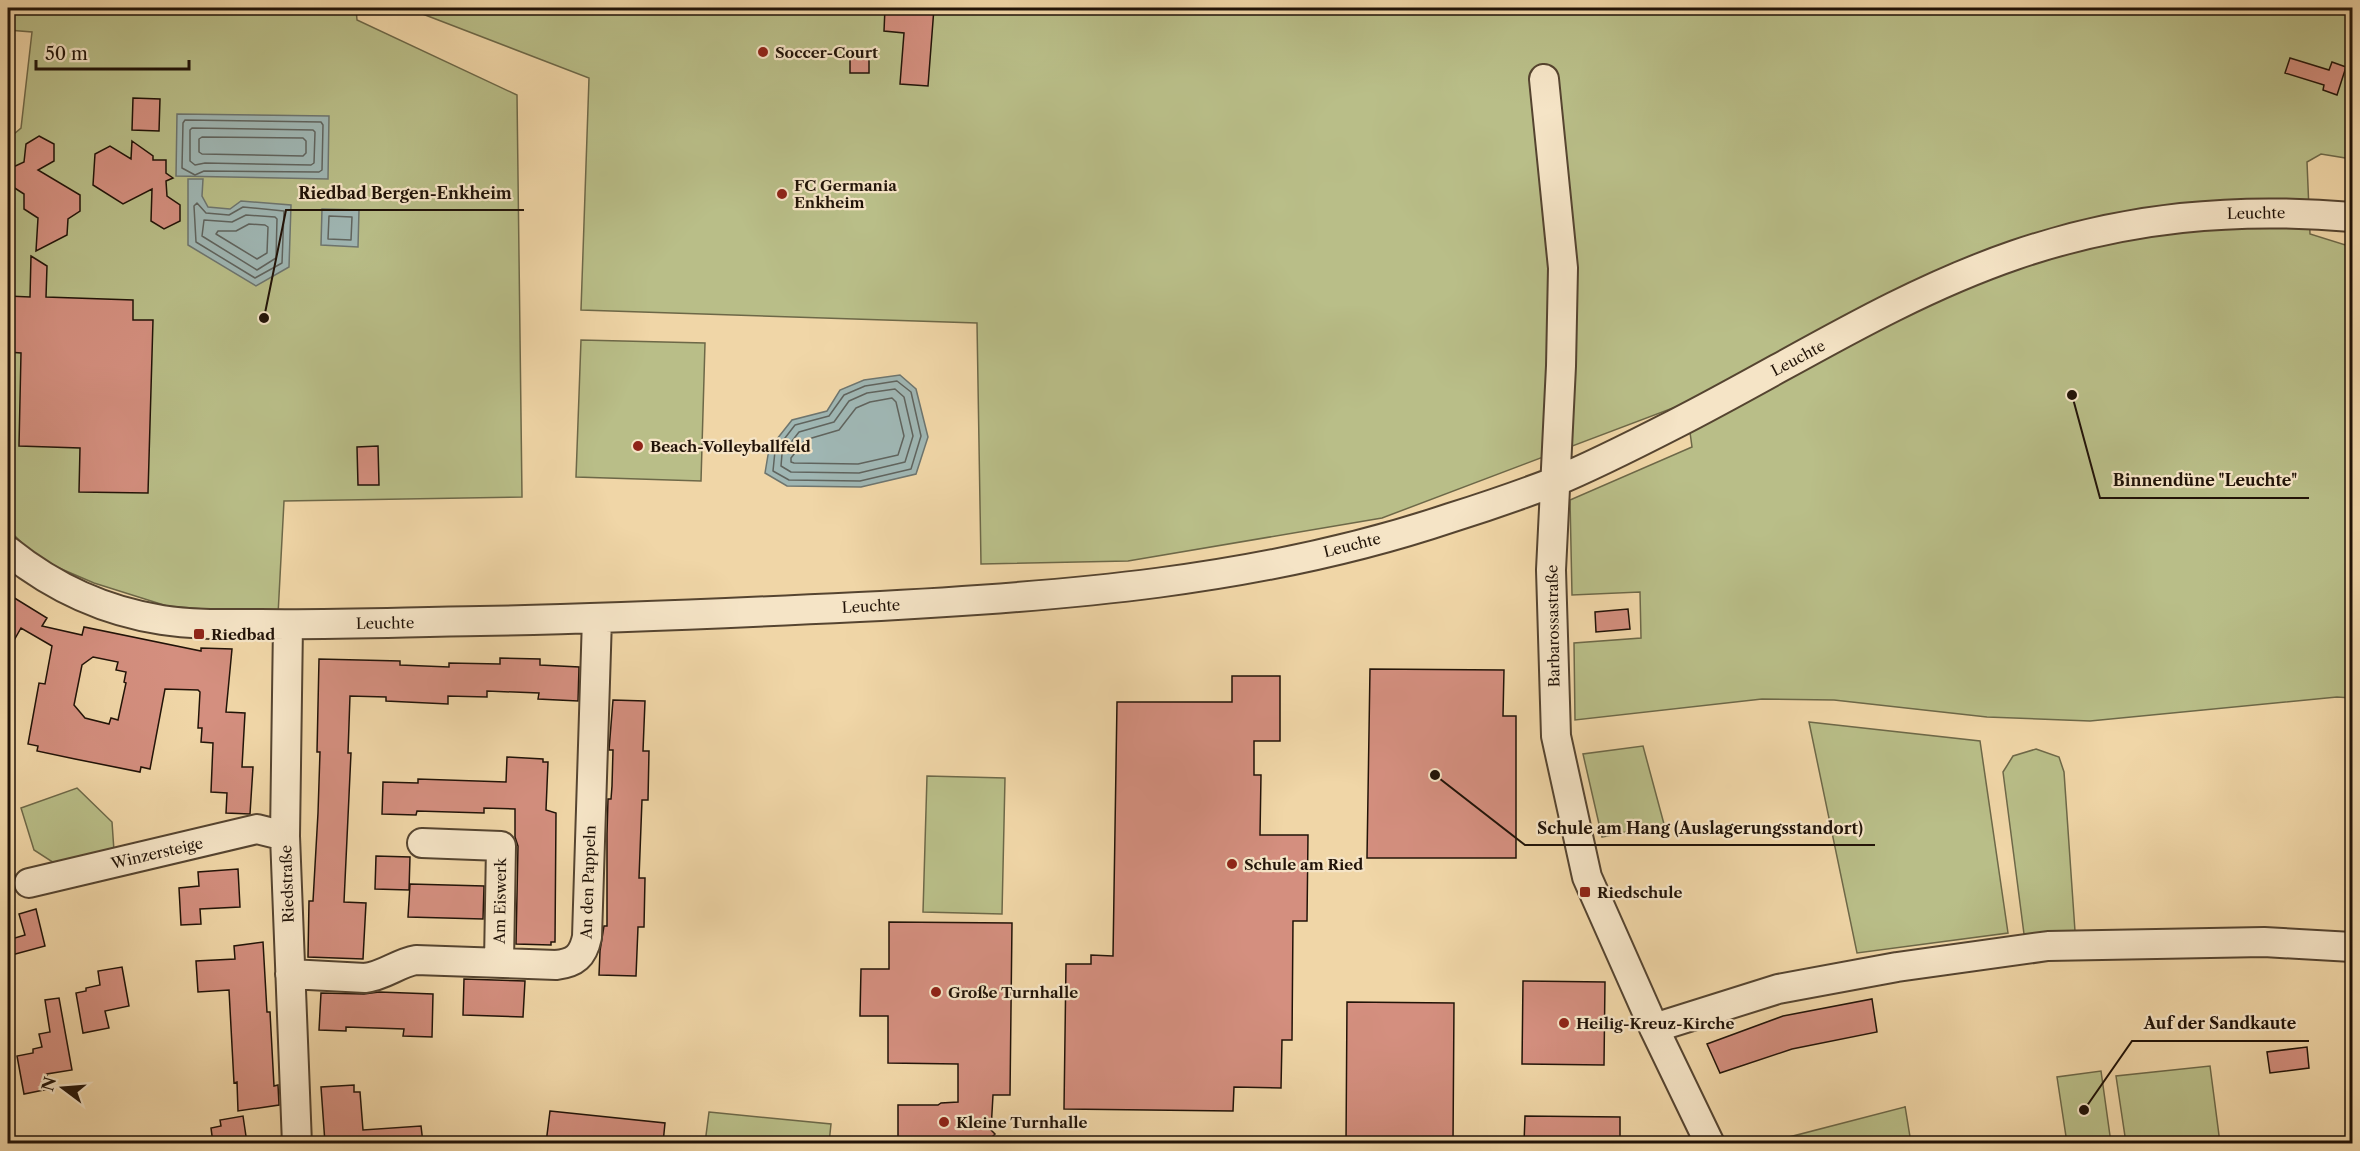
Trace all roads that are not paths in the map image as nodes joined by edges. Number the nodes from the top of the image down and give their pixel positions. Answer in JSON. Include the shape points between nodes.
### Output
{"nodes":[{"id":1,"x":1544,"y":79,"type":"dead end"},
{"id":2,"x":2352,"y":217,"type":"edge"},
{"id":3,"x":1556,"y":481,"type":"junction"},
{"id":4,"x":8,"y":551,"type":"edge"},
{"id":5,"x":597,"y":618,"type":"junction"},
{"id":6,"x":288,"y":625,"type":"junction"},
{"id":7,"x":285,"y":836,"type":"junction"},
{"id":8,"x":422,"y":843,"type":"dead end"},
{"id":9,"x":29,"y":883,"type":"dead end"},
{"id":10,"x":2352,"y":947,"type":"edge"},
{"id":11,"x":499,"y":962,"type":"junction"},
{"id":12,"x":290,"y":974,"type":"junction"},
{"id":13,"x":1654,"y":1028,"type":"junction"},
{"id":14,"x":297,"y":1143,"type":"edge"},
{"id":15,"x":1710,"y":1143,"type":"edge"}],
"edges":[{"from":1,"to":3,"type":"street","name":"Barbarossastraße","via":[[1563,268]]},
{"from":2,"to":3,"type":"street","name":"Leuchte","via":[[2306,213],[2203,214],[2121,226],[2058,241],[1956,278]]},
{"from":3,"to":5,"type":"street","name":"Leuchte","via":[[1443,521],[1350,547],[1199,578],[963,601]]},
{"from":3,"to":13,"type":"street","name":"Barbarossastraße","via":[[1551,570],[1556,736],[1587,877]]},
{"from":4,"to":6,"type":"street","name":"Leuchte","via":[[73,594],[122,612],[167,621]]},
{"from":5,"to":6,"type":"street","name":"Leuchte"},
{"from":5,"to":11,"type":"street","name":"An den Pappeln","via":[[585,946],[568,964]]},
{"from":6,"to":7,"type":"street","name":"Riedstraße"},
{"from":7,"to":9,"type":"street","name":"Winzersteige","via":[[257,829]]},
{"from":7,"to":12,"type":"street","name":"Riedstraße"},
{"from":8,"to":11,"type":"street","name":"Am Eiswerk","via":[[501,846]]},
{"from":10,"to":13,"type":"street","via":[[2264,942],[2048,946],[1897,967],[1778,989]]},
{"from":11,"to":12,"type":"street","name":"An den Pappeln","via":[[416,960],[365,978]]},
{"from":12,"to":14,"type":"street","name":"Riedstraße"},
{"from":13,"to":15,"type":"street","name":"Barbarossastraße"}]}
